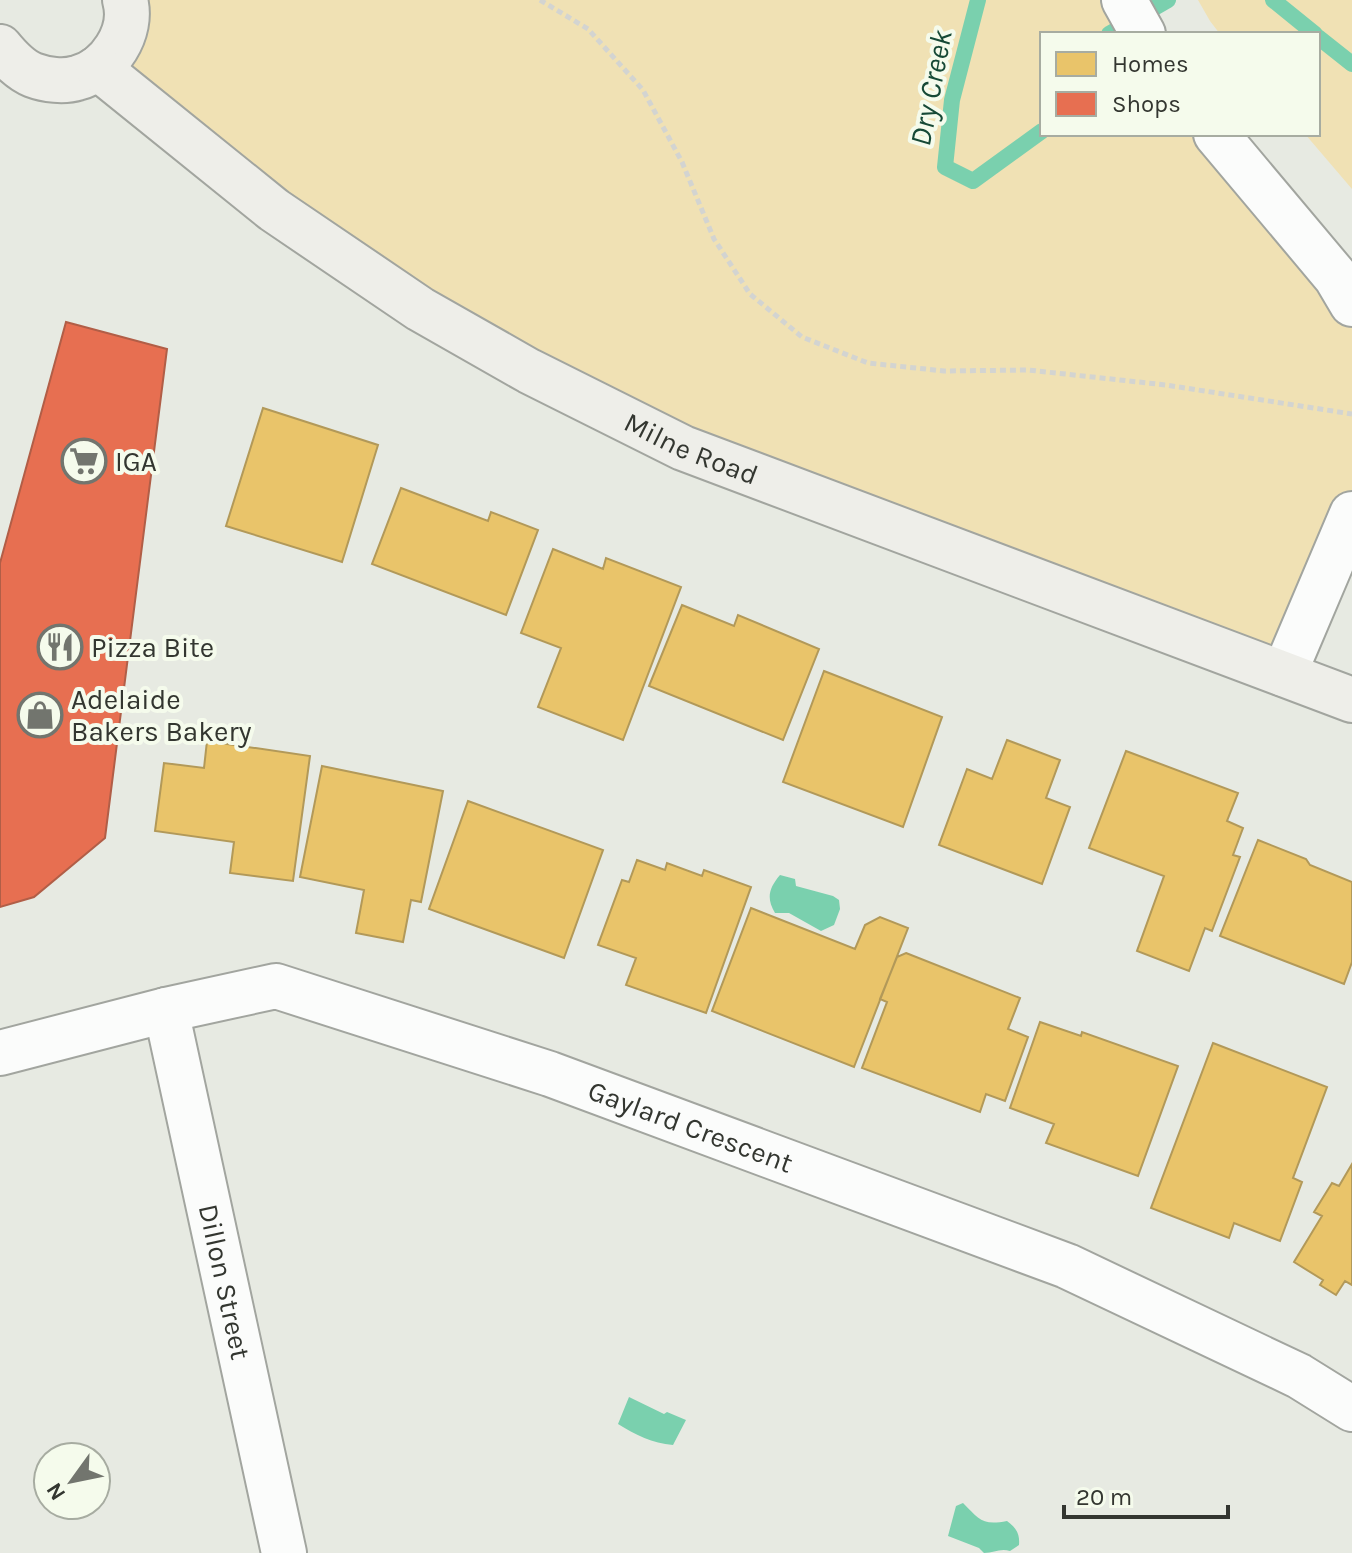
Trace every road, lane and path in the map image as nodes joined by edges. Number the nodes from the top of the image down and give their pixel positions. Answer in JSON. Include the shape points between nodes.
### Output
{"nodes":[{"id":1,"x":125,"y":0,"type":"edge"},
{"id":2,"x":540,"y":0,"type":"edge"},
{"id":3,"x":1124,"y":0,"type":"edge"},
{"id":4,"x":1142,"y":32,"type":"edge"},
{"id":5,"x":4,"y":62,"type":"edge"},
{"id":6,"x":98,"y":68,"type":"junction"},
{"id":7,"x":1218,"y":136,"type":"edge"},
{"id":8,"x":1352,"y":304,"type":"edge"},
{"id":9,"x":1352,"y":414,"type":"edge"},
{"id":10,"x":1352,"y":514,"type":"edge"},
{"id":11,"x":1284,"y":674,"type":"junction"},
{"id":12,"x":1352,"y":700,"type":"edge"},
{"id":13,"x":166,"y":1010,"type":"junction"},
{"id":14,"x":0,"y":1053,"type":"edge"},
{"id":15,"x":1352,"y":1409,"type":"edge"},
{"id":16,"x":284,"y":1553,"type":"edge"}],
"edges":[{"from":1,"to":6,"type":"main road","via":[[125,30],[115,51]]},
{"from":2,"to":9,"type":"path","via":[[588,29],[643,90],[721,250],[750,294],[802,337],[868,363],[944,371],[1028,370]]},
{"from":3,"to":4,"type":"street"},
{"from":5,"to":6,"type":"main road","via":[[55,80]]},
{"from":6,"to":11,"type":"main road","name":"Milne Road","via":[[274,210],[420,309],[529,371],[683,448]]},
{"from":7,"to":8,"type":"street","via":[[1336,277]]},
{"from":10,"to":11,"type":"street"},
{"from":11,"to":12,"type":"main road","name":"Milne Road"},
{"from":13,"to":14,"type":"street","name":"Gaylard Crescent"},
{"from":13,"to":15,"type":"street","name":"Gaylard Crescent","via":[[276,986],[550,1074],[1067,1266],[1299,1376]]},
{"from":13,"to":16,"type":"street","name":"Dillon Street"}]}
